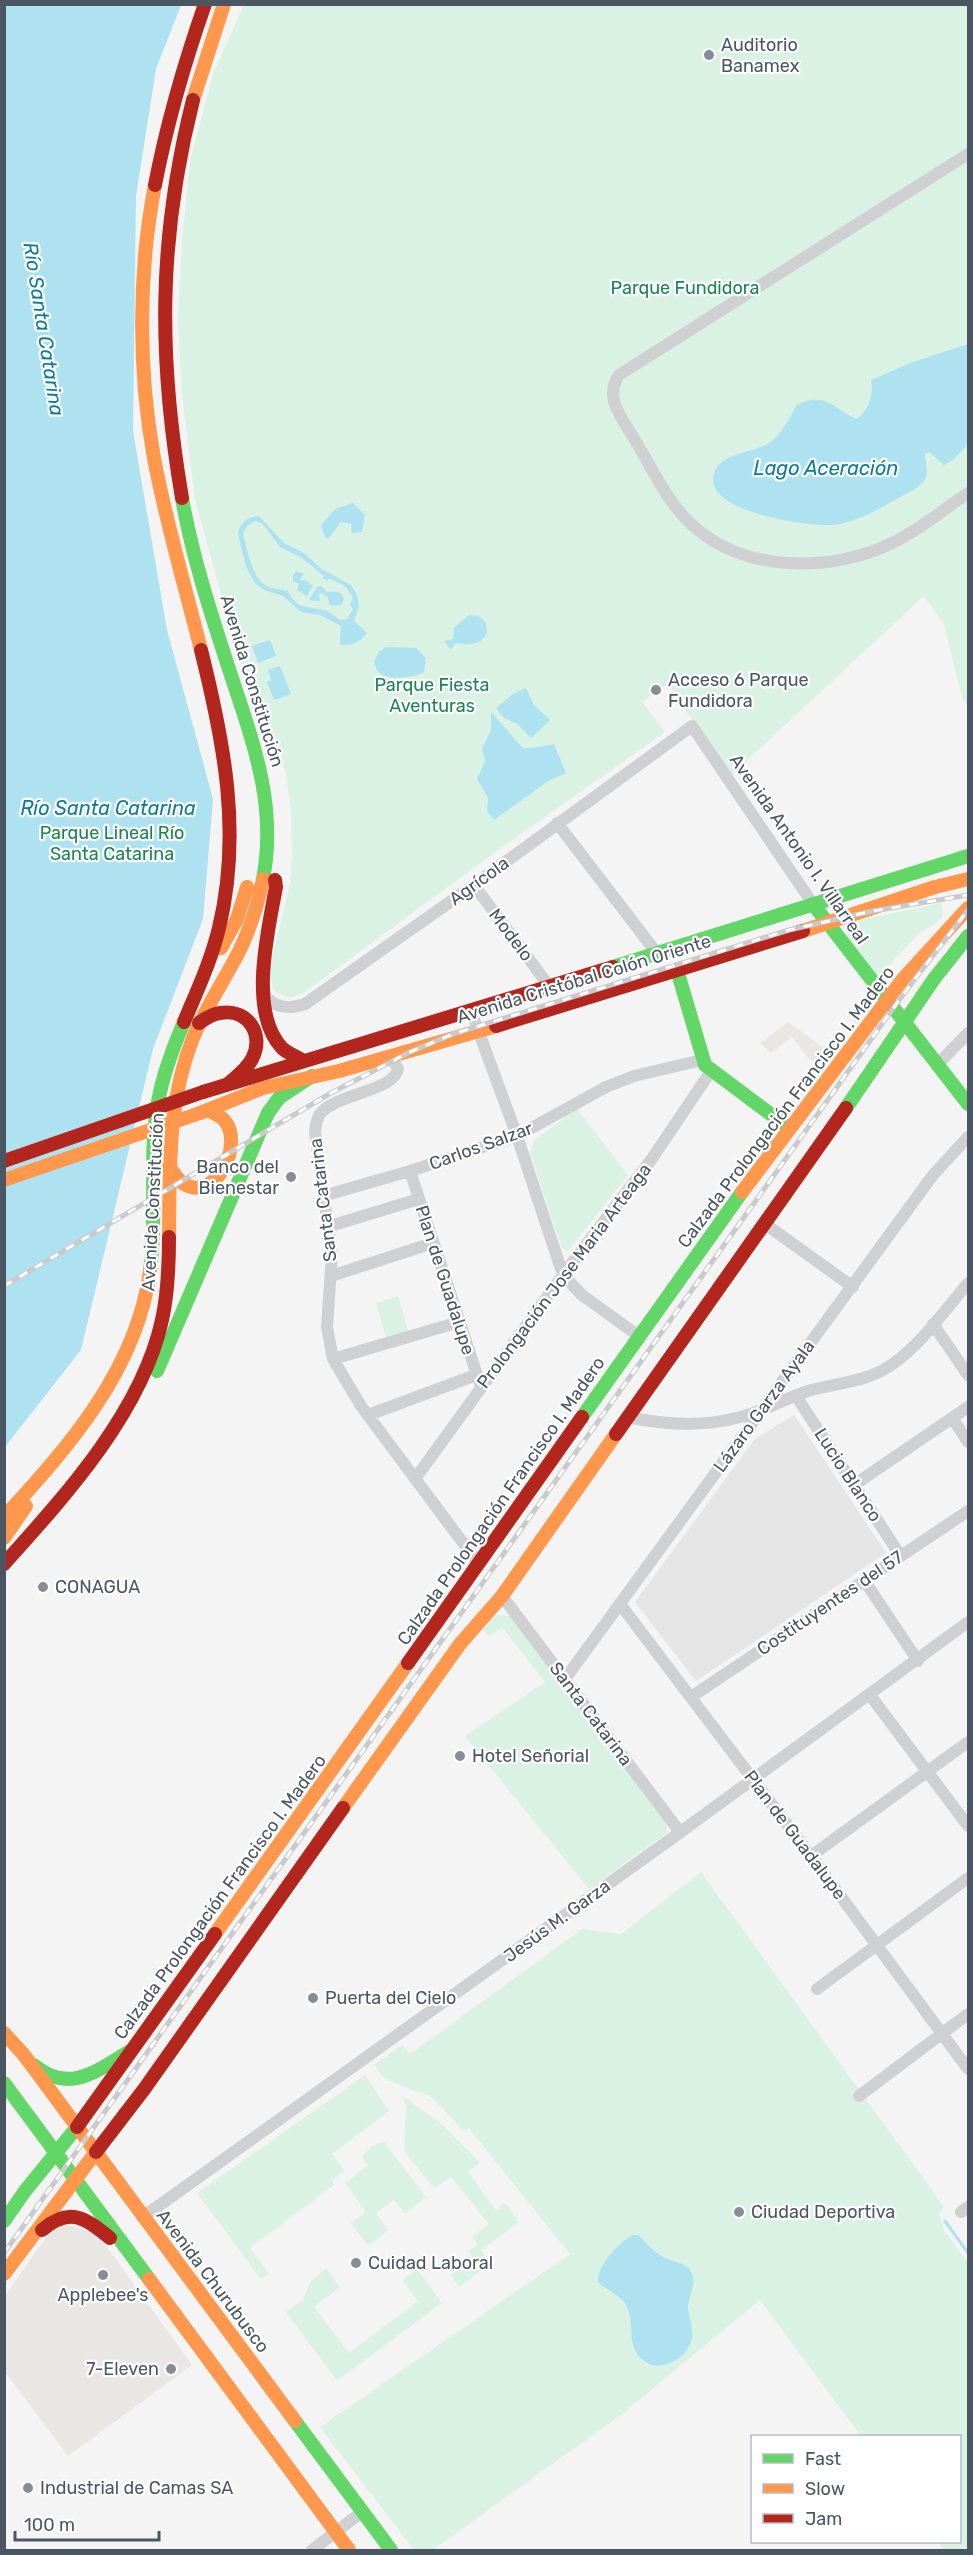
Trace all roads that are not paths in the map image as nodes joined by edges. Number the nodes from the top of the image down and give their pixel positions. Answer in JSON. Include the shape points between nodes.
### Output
{"nodes":[{"id":1,"x":205,"y":4,"type":"edge"},
{"id":2,"x":224,"y":4,"type":"edge"},
{"id":3,"x":969,"y":154,"type":"edge"},
{"id":4,"x":969,"y":493,"type":"edge"},
{"id":5,"x":692,"y":726,"type":"joint"},
{"id":6,"x":252,"y":734,"type":"junction"},
{"id":7,"x":557,"y":824,"type":"junction"},
{"id":8,"x":267,"y":852,"type":"junction"},
{"id":9,"x":969,"y":856,"type":"edge"},
{"id":10,"x":969,"y":879,"type":"edge"},
{"id":11,"x":474,"y":885,"type":"junction"},
{"id":12,"x":813,"y":904,"type":"junction"},
{"id":13,"x":969,"y":908,"type":"edge"},
{"id":14,"x":828,"y":923,"type":"junction"},
{"id":15,"x":969,"y":936,"type":"edge"},
{"id":16,"x":656,"y":952,"type":"junction"},
{"id":17,"x":208,"y":964,"type":"junction"},
{"id":18,"x":677,"y":970,"type":"junction"},
{"id":19,"x":549,"y":986,"type":"junction"},
{"id":20,"x":263,"y":992,"type":"junction"},
{"id":21,"x":885,"y":1000,"type":"junction"},
{"id":22,"x":471,"y":1011,"type":"junction"},
{"id":23,"x":200,"y":1023,"type":"junction"},
{"id":24,"x":904,"y":1023,"type":"junction"},
{"id":25,"x":480,"y":1030,"type":"junction"},
{"id":26,"x":969,"y":1033,"type":"edge"},
{"id":27,"x":391,"y":1057,"type":"junction"},
{"id":28,"x":302,"y":1060,"type":"junction"},
{"id":29,"x":938,"y":1064,"type":"junction"},
{"id":30,"x":707,"y":1066,"type":"junction"},
{"id":31,"x":312,"y":1076,"type":"junction"},
{"id":32,"x":229,"y":1083,"type":"junction"},
{"id":33,"x":969,"y":1104,"type":"edge"},
{"id":34,"x":204,"y":1111,"type":"junction"},
{"id":35,"x":789,"y":1128,"type":"junction"},
{"id":36,"x":517,"y":1136,"type":"junction"},
{"id":37,"x":969,"y":1137,"type":"edge"},
{"id":38,"x":4,"y":1161,"type":"edge"},
{"id":39,"x":169,"y":1166,"type":"junction"},
{"id":40,"x":410,"y":1172,"type":"junction"},
{"id":41,"x":4,"y":1180,"type":"edge"},
{"id":42,"x":323,"y":1196,"type":"junction"},
{"id":43,"x":419,"y":1199,"type":"junction"},
{"id":44,"x":765,"y":1224,"type":"junction"},
{"id":45,"x":327,"y":1227,"type":"junction"},
{"id":46,"x":433,"y":1243,"type":"junction"},
{"id":47,"x":563,"y":1275,"type":"junction"},
{"id":48,"x":331,"y":1276,"type":"junction"},
{"id":49,"x":969,"y":1283,"type":"edge"},
{"id":50,"x":853,"y":1287,"type":"junction"},
{"id":51,"x":459,"y":1322,"type":"junction"},
{"id":52,"x":933,"y":1324,"type":"junction"},
{"id":53,"x":640,"y":1337,"type":"junction"},
{"id":54,"x":333,"y":1359,"type":"junction"},
{"id":55,"x":476,"y":1375,"type":"junction"},
{"id":56,"x":969,"y":1375,"type":"edge"},
{"id":57,"x":481,"y":1387,"type":"junction"},
{"id":58,"x":796,"y":1396,"type":"junction"},
{"id":59,"x":969,"y":1407,"type":"edge"},
{"id":60,"x":762,"y":1408,"type":"junction"},
{"id":61,"x":368,"y":1415,"type":"junction"},
{"id":62,"x":627,"y":1417,"type":"junction"},
{"id":63,"x":953,"y":1419,"type":"junction"},
{"id":64,"x":969,"y":1442,"type":"edge"},
{"id":65,"x":90,"y":1458,"type":"junction"},
{"id":66,"x":51,"y":1465,"type":"junction"},
{"id":67,"x":416,"y":1479,"type":"junction"},
{"id":68,"x":854,"y":1485,"type":"junction"},
{"id":69,"x":969,"y":1511,"type":"edge"},
{"id":70,"x":4,"y":1517,"type":"edge"},
{"id":71,"x":4,"y":1538,"type":"edge"},
{"id":72,"x":900,"y":1555,"type":"junction"},
{"id":73,"x":4,"y":1563,"type":"edge"},
{"id":74,"x":477,"y":1563,"type":"junction"},
{"id":75,"x":864,"y":1580,"type":"junction"},
{"id":76,"x":502,"y":1596,"type":"junction"},
{"id":77,"x":620,"y":1604,"type":"junction"},
{"id":78,"x":969,"y":1622,"type":"edge"},
{"id":79,"x":918,"y":1661,"type":"junction"},
{"id":80,"x":565,"y":1679,"type":"junction"},
{"id":81,"x":870,"y":1695,"type":"junction"},
{"id":82,"x":691,"y":1696,"type":"junction"},
{"id":83,"x":969,"y":1742,"type":"edge"},
{"id":84,"x":928,"y":1771,"type":"junction"},
{"id":85,"x":753,"y":1779,"type":"junction"},
{"id":86,"x":969,"y":1826,"type":"edge"},
{"id":87,"x":680,"y":1832,"type":"junction"},
{"id":88,"x":811,"y":1856,"type":"junction"},
{"id":89,"x":969,"y":1878,"type":"edge"},
{"id":90,"x":877,"y":1945,"type":"junction"},
{"id":91,"x":817,"y":1989,"type":"dead end"},
{"id":92,"x":969,"y":2014,"type":"edge"},
{"id":93,"x":4,"y":2033,"type":"edge"},
{"id":94,"x":942,"y":2033,"type":"junction"},
{"id":95,"x":130,"y":2052,"type":"junction"},
{"id":96,"x":24,"y":2055,"type":"junction"},
{"id":97,"x":969,"y":2069,"type":"edge"},
{"id":98,"x":4,"y":2083,"type":"edge"},
{"id":99,"x":859,"y":2096,"type":"dead end"},
{"id":100,"x":77,"y":2127,"type":"junction"},
{"id":101,"x":96,"y":2152,"type":"junction"},
{"id":102,"x":55,"y":2153,"type":"junction"},
{"id":103,"x":74,"y":2179,"type":"junction"},
{"id":104,"x":143,"y":2217,"type":"junction"},
{"id":105,"x":4,"y":2221,"type":"edge"},
{"id":106,"x":23,"y":2249,"type":"junction"},
{"id":107,"x":128,"y":2252,"type":"junction"},
{"id":108,"x":4,"y":2274,"type":"edge"},
{"id":109,"x":362,"y":2512,"type":"junction"},
{"id":110,"x":336,"y":2532,"type":"junction"},
{"id":111,"x":312,"y":2550,"type":"edge"},
{"id":112,"x":349,"y":2550,"type":"edge"},
{"id":113,"x":391,"y":2550,"type":"edge"}],
"edges":[{"from":1,"to":17,"type":"main road","name":"Avenida Constitución","via":[[176,90],[160,155],[147,242],[143,320],[146,386],[159,485],[216,713],[230,790],[228,883]]},
{"from":2,"to":6,"type":"main road","name":"Avenida Constitución","via":[[194,93],[177,167],[166,254],[163,350],[180,495],[219,640]]},
{"from":3,"to":4,"type":"street","via":[[619,375],[611,394],[673,504],[691,525],[742,554],[801,564],[862,554],[893,543]]},
{"from":5,"to":7,"type":"street","name":"Agrícola"},
{"from":5,"to":12,"type":"street","name":"Avenida Antonio I. Villarreal"},
{"from":6,"to":8,"type":"main road","name":"Avenida Constitución","via":[[265,788]]},
{"from":6,"to":17,"type":"main road","via":[[258,804],[250,874],[229,938]]},
{"from":7,"to":11,"type":"street","name":"Agrícola"},
{"from":7,"to":16,"type":"street"},
{"from":8,"to":20,"type":"main road","via":[[276,887],[262,965]]},
{"from":8,"to":23,"type":"main road","name":"Avenida Constitución","via":[[252,922]]},
{"from":9,"to":12,"type":"main road","name":"Avenida Cristóbal Colón Oriente"},
{"from":10,"to":14,"type":"main road","name":"Avenida Cristóbal Colón Oriente"},
{"from":11,"to":19,"type":"street","name":"Modelo"},
{"from":11,"to":20,"type":"street","name":"Agrícola","via":[[305,1004],[279,1007]]},
{"from":12,"to":14,"type":"main road","name":"Avenida Antonio I. Villarreal"},
{"from":12,"to":16,"type":"main road","name":"Avenida Cristóbal Colón Oriente"},
{"from":13,"to":21,"type":"main road","name":"Calzada Prolongación Francisco I. Madero"},
{"from":14,"to":18,"type":"main road","name":"Avenida Cristóbal Colón Oriente"},
{"from":14,"to":21,"type":"main road","name":"Avenida Antonio I. Villarreal"},
{"from":15,"to":24,"type":"main road","via":[[947,960]]},
{"from":16,"to":19,"type":"main road","name":"Avenida Cristóbal Colón Oriente"},
{"from":17,"to":66,"type":"main road","name":"Avenida Constitución","via":[[173,1045],[161,1087],[154,1134],[155,1238],[138,1327],[105,1394]]},
{"from":18,"to":25,"type":"main road","name":"Avenida Cristóbal Colón Oriente"},
{"from":18,"to":30,"type":"main road"},
{"from":19,"to":22,"type":"main road","name":"Avenida Cristóbal Colón Oriente"},
{"from":20,"to":28,"type":"main road","via":[[275,1039],[290,1055]]},
{"from":21,"to":24,"type":"main road","name":"Avenida Antonio I. Villarreal"},
{"from":21,"to":35,"type":"main road","name":"Calzada Prolongación Francisco I. Madero"},
{"from":22,"to":25,"type":"street"},
{"from":22,"to":28,"type":"main road","name":"Avenida Cristóbal Colón Oriente"},
{"from":23,"to":32,"type":"main road","via":[[211,1014],[229,1011],[241,1015],[254,1029],[256,1053]]},
{"from":23,"to":39,"type":"main road","name":"Avenida Constitución","via":[[178,1085]]},
{"from":24,"to":29,"type":"main road","name":"Avenida Antonio I. Villarreal"},
{"from":24,"to":44,"type":"main road"},
{"from":25,"to":27,"type":"main road","name":"Avenida Cristóbal Colón Oriente"},
{"from":25,"to":36,"type":"street"},
{"from":26,"to":29,"type":"street"},
{"from":27,"to":31,"type":"main road","name":"Avenida Cristóbal Colón Oriente"},
{"from":27,"to":42,"type":"street","name":"Santa Catarina","via":[[398,1069],[391,1080],[341,1100],[320,1114],[315,1132]]},
{"from":28,"to":32,"type":"main road","name":"Avenida Cristóbal Colón Oriente"},
{"from":29,"to":33,"type":"main road","name":"Avenida Antonio I. Villarreal"},
{"from":30,"to":35,"type":"main road"},
{"from":30,"to":36,"type":"street","name":"Carlos Salzar","via":[[634,1076]]},
{"from":30,"to":47,"type":"street","name":"Prolongación Jose Maria Arteaga","via":[[651,1160]]},
{"from":31,"to":34,"type":"main road","name":"Avenida Cristóbal Colón Oriente","via":[[263,1088]]},
{"from":31,"to":65,"type":"main road","via":[[279,1098],[268,1113],[151,1383],[120,1430]]},
{"from":32,"to":38,"type":"main road","name":"Avenida Cristóbal Colón Oriente","bridge":true},
{"from":34,"to":39,"type":"main road","via":[[223,1117],[230,1130],[231,1154],[225,1168],[208,1185],[195,1188],[180,1182]]},
{"from":34,"to":41,"type":"main road","name":"Avenida Cristóbal Colón Oriente","bridge":true},
{"from":35,"to":53,"type":"main road","name":"Calzada Prolongación Francisco I. Madero"},
{"from":36,"to":40,"type":"street","name":"Carlos Salzar"},
{"from":36,"to":47,"type":"street"},
{"from":37,"to":50,"type":"street","name":"Lázaro Garza Ayala","via":[[933,1175]]},
{"from":39,"to":65,"type":"main road","name":"Avenida Constitución","via":[[168,1286],[160,1326],[138,1381]]},
{"from":40,"to":42,"type":"street","name":"Carlos Salzar"},
{"from":40,"to":43,"type":"street","name":"Plan de Guadalupe"},
{"from":42,"to":45,"type":"street","name":"Santa Catarina"},
{"from":43,"to":45,"type":"street"},
{"from":43,"to":46,"type":"street","name":"Plan de Guadalupe"},
{"from":44,"to":50,"type":"street"},
{"from":44,"to":62,"type":"main road"},
{"from":45,"to":48,"type":"street","name":"Santa Catarina"},
{"from":46,"to":48,"type":"street"},
{"from":46,"to":51,"type":"street","name":"Plan de Guadalupe"},
{"from":47,"to":53,"type":"street"},
{"from":47,"to":57,"type":"street","name":"Prolongación Jose Maria Arteaga"},
{"from":48,"to":54,"type":"street","name":"Santa Catarina","via":[[327,1327]]},
{"from":49,"to":52,"type":"street"},
{"from":50,"to":60,"type":"street","name":"Lázaro Garza Ayala"},
{"from":51,"to":54,"type":"street"},
{"from":51,"to":55,"type":"street","name":"Plan de Guadalupe"},
{"from":52,"to":56,"type":"street"},
{"from":52,"to":58,"type":"street","via":[[896,1362],[876,1375]]},
{"from":53,"to":74,"type":"main road","name":"Calzada Prolongación Francisco I. Madero"},
{"from":54,"to":61,"type":"street","name":"Santa Catarina"},
{"from":55,"to":57,"type":"street","name":"Plan de Guadalupe"},
{"from":55,"to":61,"type":"street"},
{"from":57,"to":67,"type":"street","name":"Prolongación Jose Maria Arteaga"},
{"from":58,"to":60,"type":"street"},
{"from":58,"to":68,"type":"street","name":"Lucio Blanco"},
{"from":59,"to":63,"type":"street"},
{"from":60,"to":62,"type":"street","via":[[705,1424]]},
{"from":60,"to":77,"type":"street","name":"Lázaro Garza Ayala"},
{"from":61,"to":67,"type":"street","name":"Santa Catarina"},
{"from":62,"to":76,"type":"main road"},
{"from":63,"to":64,"type":"street"},
{"from":63,"to":68,"type":"street"},
{"from":65,"to":73,"type":"main road","name":"Avenida Constitución"},
{"from":66,"to":70,"type":"main road","name":"Avenida Constitución"},
{"from":66,"to":71,"type":"main road"},
{"from":67,"to":74,"type":"street","name":"Santa Catarina"},
{"from":68,"to":72,"type":"street","name":"Lucio Blanco"},
{"from":69,"to":72,"type":"street","name":"Costituyentes del 57"},
{"from":72,"to":75,"type":"street","name":"Costituyentes del 57"},
{"from":74,"to":95,"type":"main road","name":"Calzada Prolongación Francisco I. Madero"},
{"from":75,"to":79,"type":"street"},
{"from":75,"to":82,"type":"street","name":"Costituyentes del 57"},
{"from":76,"to":80,"type":"street","name":"Santa Catarina"},
{"from":76,"to":101,"type":"main road","via":[[424,1693]]},
{"from":77,"to":80,"type":"street","name":"Lázaro Garza Ayala"},
{"from":77,"to":82,"type":"street","name":"Plan de Guadalupe"},
{"from":78,"to":79,"type":"street","name":"Jesús M. Garza"},
{"from":79,"to":81,"type":"street","name":"Jesús M. Garza"},
{"from":80,"to":87,"type":"street","name":"Santa Catarina"},
{"from":81,"to":84,"type":"street"},
{"from":81,"to":85,"type":"street","name":"Jesús M. Garza"},
{"from":82,"to":85,"type":"street","name":"Plan de Guadalupe"},
{"from":83,"to":84,"type":"street"},
{"from":84,"to":86,"type":"street"},
{"from":84,"to":88,"type":"street"},
{"from":85,"to":87,"type":"street","name":"Jesús M. Garza"},
{"from":85,"to":88,"type":"street","name":"Plan de Guadalupe"},
{"from":87,"to":104,"type":"street","name":"Jesús M. Garza"},
{"from":88,"to":90,"type":"street","name":"Plan de Guadalupe"},
{"from":89,"to":90,"type":"street"},
{"from":90,"to":91,"type":"street"},
{"from":90,"to":94,"type":"street","name":"Plan de Guadalupe"},
{"from":92,"to":94,"type":"street"},
{"from":93,"to":96,"type":"main road","name":"Avenida Churubusco"},
{"from":94,"to":97,"type":"street","name":"Plan de Guadalupe"},
{"from":94,"to":99,"type":"street"},
{"from":95,"to":96,"type":"main road","via":[[94,2073],[72,2080],[48,2075]]},
{"from":95,"to":100,"type":"main road","name":"Calzada Prolongación Francisco I. Madero"},
{"from":96,"to":100,"type":"main road","name":"Avenida Churubusco"},
{"from":98,"to":102,"type":"main road"},
{"from":100,"to":101,"type":"main road","name":"Avenida Churubusco"},
{"from":100,"to":102,"type":"main road","name":"Calzada Prolongación Francisco I. Madero"},
{"from":101,"to":103,"type":"main road"},
{"from":101,"to":104,"type":"main road","name":"Avenida Churubusco"},
{"from":102,"to":103,"type":"main road"},
{"from":102,"to":105,"type":"main road","name":"Calzada Prolongación Francisco I. Madero"},
{"from":103,"to":106,"type":"main road"},
{"from":103,"to":107,"type":"main road"},
{"from":104,"to":109,"type":"main road","name":"Avenida Churubusco"},
{"from":106,"to":107,"type":"main road","via":[[49,2222],[63,2215],[78,2216],[91,2223]]},
{"from":106,"to":108,"type":"main road"},
{"from":107,"to":110,"type":"main road"},
{"from":109,"to":110,"type":"street"},
{"from":109,"to":113,"type":"main road","name":"Avenida Churubusco"},
{"from":110,"to":111,"type":"street"},
{"from":110,"to":112,"type":"main road"}]}
